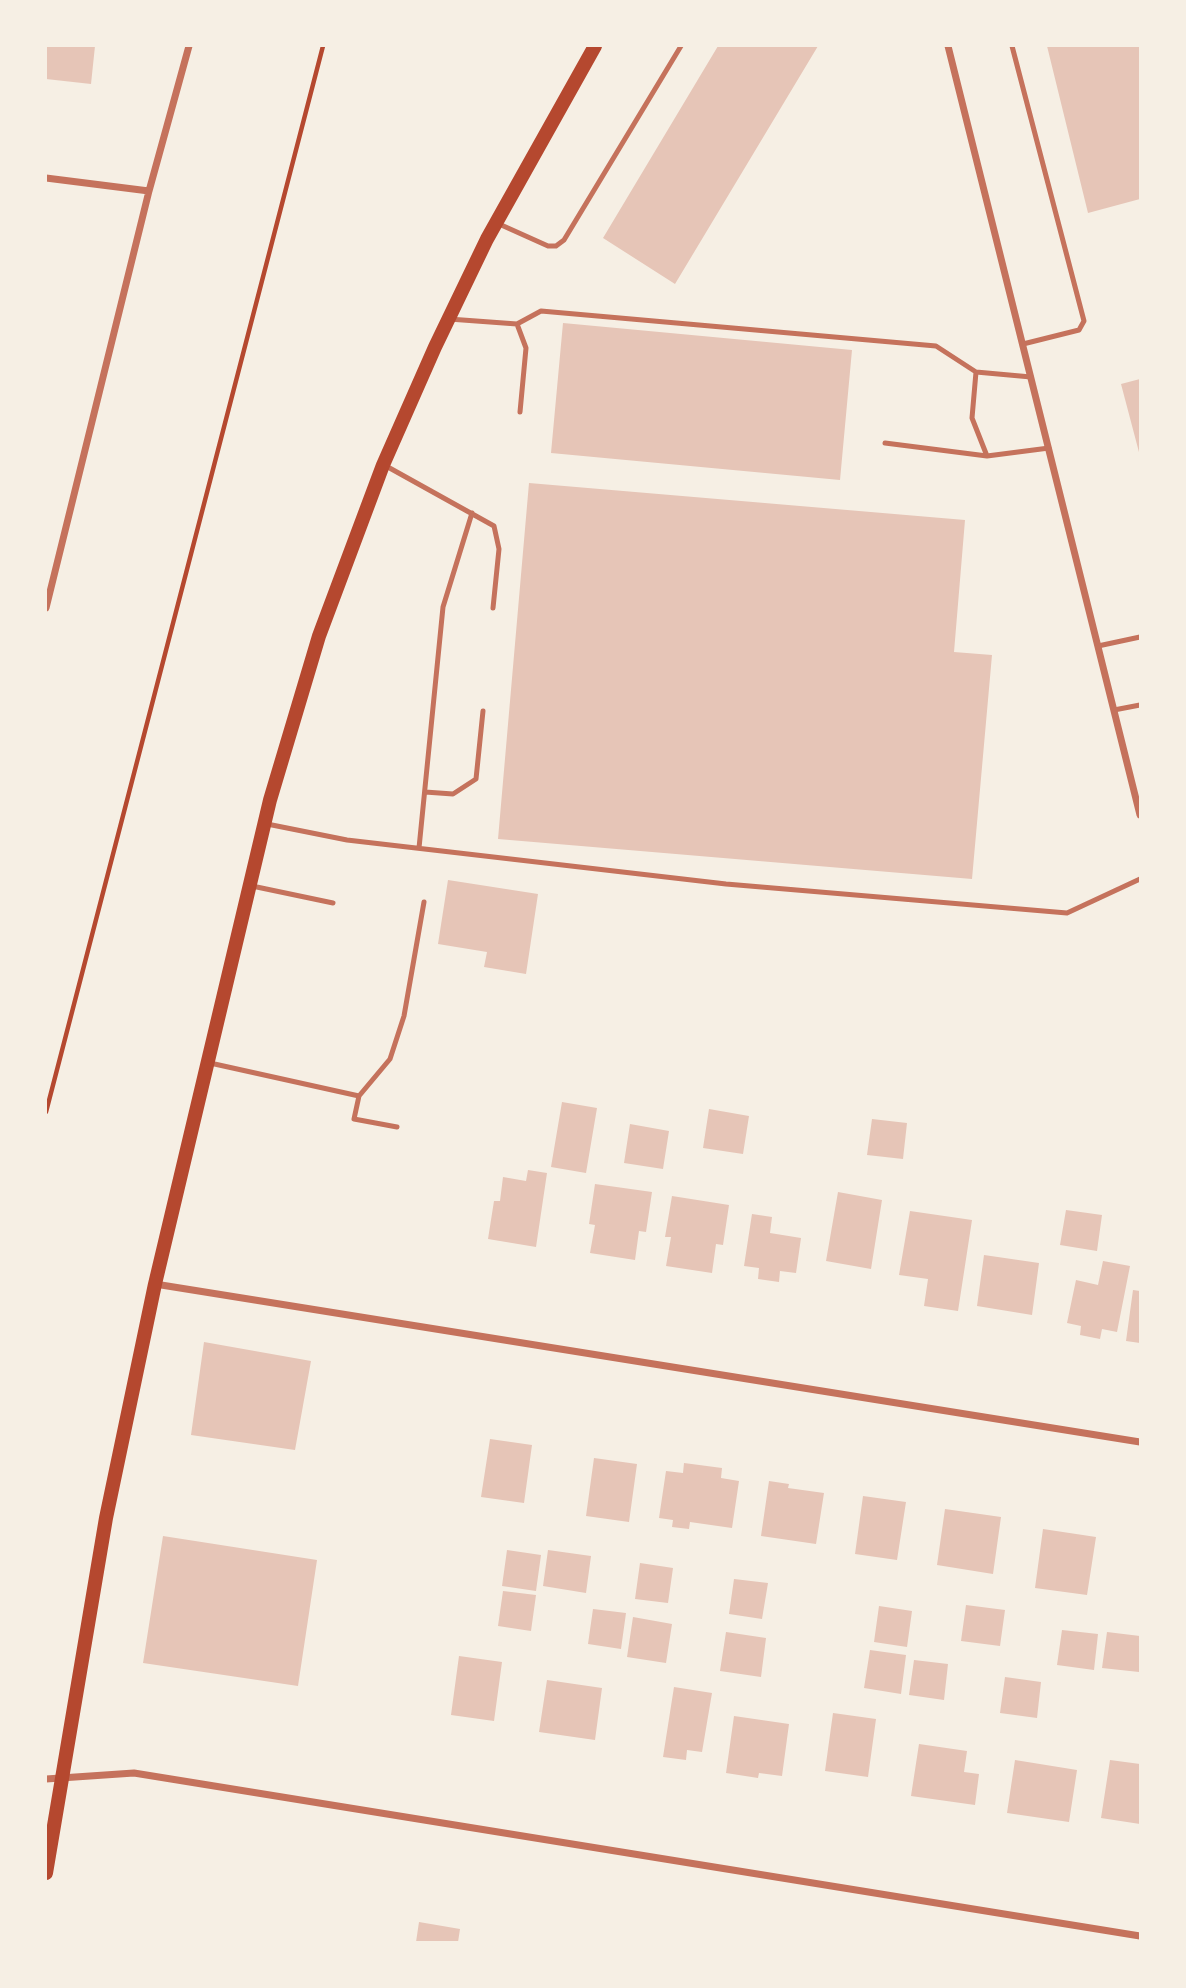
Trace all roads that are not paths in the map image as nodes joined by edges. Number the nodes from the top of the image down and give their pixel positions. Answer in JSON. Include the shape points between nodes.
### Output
{"nodes":[{"id":1,"x":189,"y":46,"type":"edge"},
{"id":2,"x":595,"y":46,"type":"edge"},
{"id":3,"x":681,"y":46,"type":"edge"},
{"id":4,"x":948,"y":46,"type":"edge"},
{"id":5,"x":1012,"y":46,"type":"edge"},
{"id":6,"x":46,"y":178,"type":"edge"},
{"id":7,"x":149,"y":191,"type":"junction"},
{"id":8,"x":496,"y":222,"type":"junction"},
{"id":9,"x":448,"y":319,"type":"junction"},
{"id":10,"x":517,"y":324,"type":"junction"},
{"id":11,"x":1023,"y":344,"type":"junction"},
{"id":12,"x":976,"y":372,"type":"junction"},
{"id":13,"x":1031,"y":377,"type":"junction"},
{"id":14,"x":520,"y":412,"type":"dead end"},
{"id":15,"x":885,"y":443,"type":"dead end"},
{"id":16,"x":1049,"y":448,"type":"junction"},
{"id":17,"x":987,"y":456,"type":"junction"},
{"id":18,"x":383,"y":465,"type":"junction"},
{"id":19,"x":472,"y":513,"type":"junction"},
{"id":20,"x":46,"y":608,"type":"edge"},
{"id":21,"x":493,"y":608,"type":"dead end"},
{"id":22,"x":1140,"y":637,"type":"edge"},
{"id":23,"x":1098,"y":646,"type":"junction"},
{"id":24,"x":1140,"y":705,"type":"edge"},
{"id":25,"x":1114,"y":710,"type":"junction"},
{"id":26,"x":483,"y":711,"type":"dead end"},
{"id":27,"x":425,"y":792,"type":"junction"},
{"id":28,"x":1139,"y":801,"type":"edge"},
{"id":29,"x":1140,"y":815,"type":"edge"},
{"id":30,"x":264,"y":823,"type":"junction"},
{"id":31,"x":419,"y":848,"type":"junction"},
{"id":32,"x":1140,"y":878,"type":"edge"},
{"id":33,"x":249,"y":885,"type":"junction"},
{"id":34,"x":424,"y":902,"type":"dead end"},
{"id":35,"x":332,"y":903,"type":"dead end"},
{"id":36,"x":206,"y":1062,"type":"junction"},
{"id":37,"x":359,"y":1096,"type":"junction"},
{"id":38,"x":397,"y":1127,"type":"dead end"},
{"id":39,"x":155,"y":1284,"type":"junction"},
{"id":40,"x":1140,"y":1442,"type":"edge"},
{"id":41,"x":53,"y":1778,"type":"edge"},
{"id":42,"x":46,"y":1873,"type":"edge"},
{"id":43,"x":1140,"y":1936,"type":"edge"}],
"edges":[{"from":1,"to":7,"type":"street"},
{"from":2,"to":8,"type":"main road"},
{"from":3,"to":8,"type":"lane","via":[[564,240],[548,246]]},
{"from":4,"to":11,"type":"street"},
{"from":5,"to":11,"type":"lane","via":[[1084,321],[1079,330]]},
{"from":6,"to":7,"type":"street"},
{"from":7,"to":20,"type":"street"},
{"from":8,"to":9,"type":"main road"},
{"from":9,"to":10,"type":"lane"},
{"from":9,"to":18,"type":"main road"},
{"from":10,"to":12,"type":"lane","via":[[541,311],[936,346]]},
{"from":10,"to":14,"type":"lane","via":[[526,348]]},
{"from":11,"to":13,"type":"street"},
{"from":12,"to":13,"type":"lane"},
{"from":12,"to":17,"type":"lane","via":[[972,418]]},
{"from":13,"to":16,"type":"street"},
{"from":15,"to":17,"type":"lane"},
{"from":16,"to":17,"type":"lane"},
{"from":16,"to":23,"type":"street"},
{"from":18,"to":19,"type":"lane"},
{"from":18,"to":30,"type":"main road","via":[[319,636]]},
{"from":19,"to":21,"type":"lane","via":[[494,526],[499,549]]},
{"from":19,"to":27,"type":"lane","via":[[443,607]]},
{"from":22,"to":23,"type":"lane"},
{"from":23,"to":25,"type":"street"},
{"from":24,"to":25,"type":"lane"},
{"from":25,"to":28,"type":"street"},
{"from":26,"to":27,"type":"lane","via":[[476,779],[453,794]]},
{"from":27,"to":31,"type":"lane"},
{"from":28,"to":29,"type":"street"},
{"from":30,"to":31,"type":"lane","via":[[347,840]]},
{"from":30,"to":33,"type":"main road"},
{"from":31,"to":32,"type":"lane","via":[[726,884],[1067,913]]},
{"from":33,"to":35,"type":"lane"},
{"from":33,"to":36,"type":"main road"},
{"from":34,"to":37,"type":"lane","via":[[404,1016],[390,1059]]},
{"from":36,"to":37,"type":"lane"},
{"from":36,"to":39,"type":"main road"},
{"from":37,"to":38,"type":"lane","via":[[354,1119]]},
{"from":39,"to":40,"type":"street"},
{"from":39,"to":41,"type":"main road"},
{"from":41,"to":42,"type":"main road"},
{"from":41,"to":43,"type":"street","via":[[134,1773]]}]}
